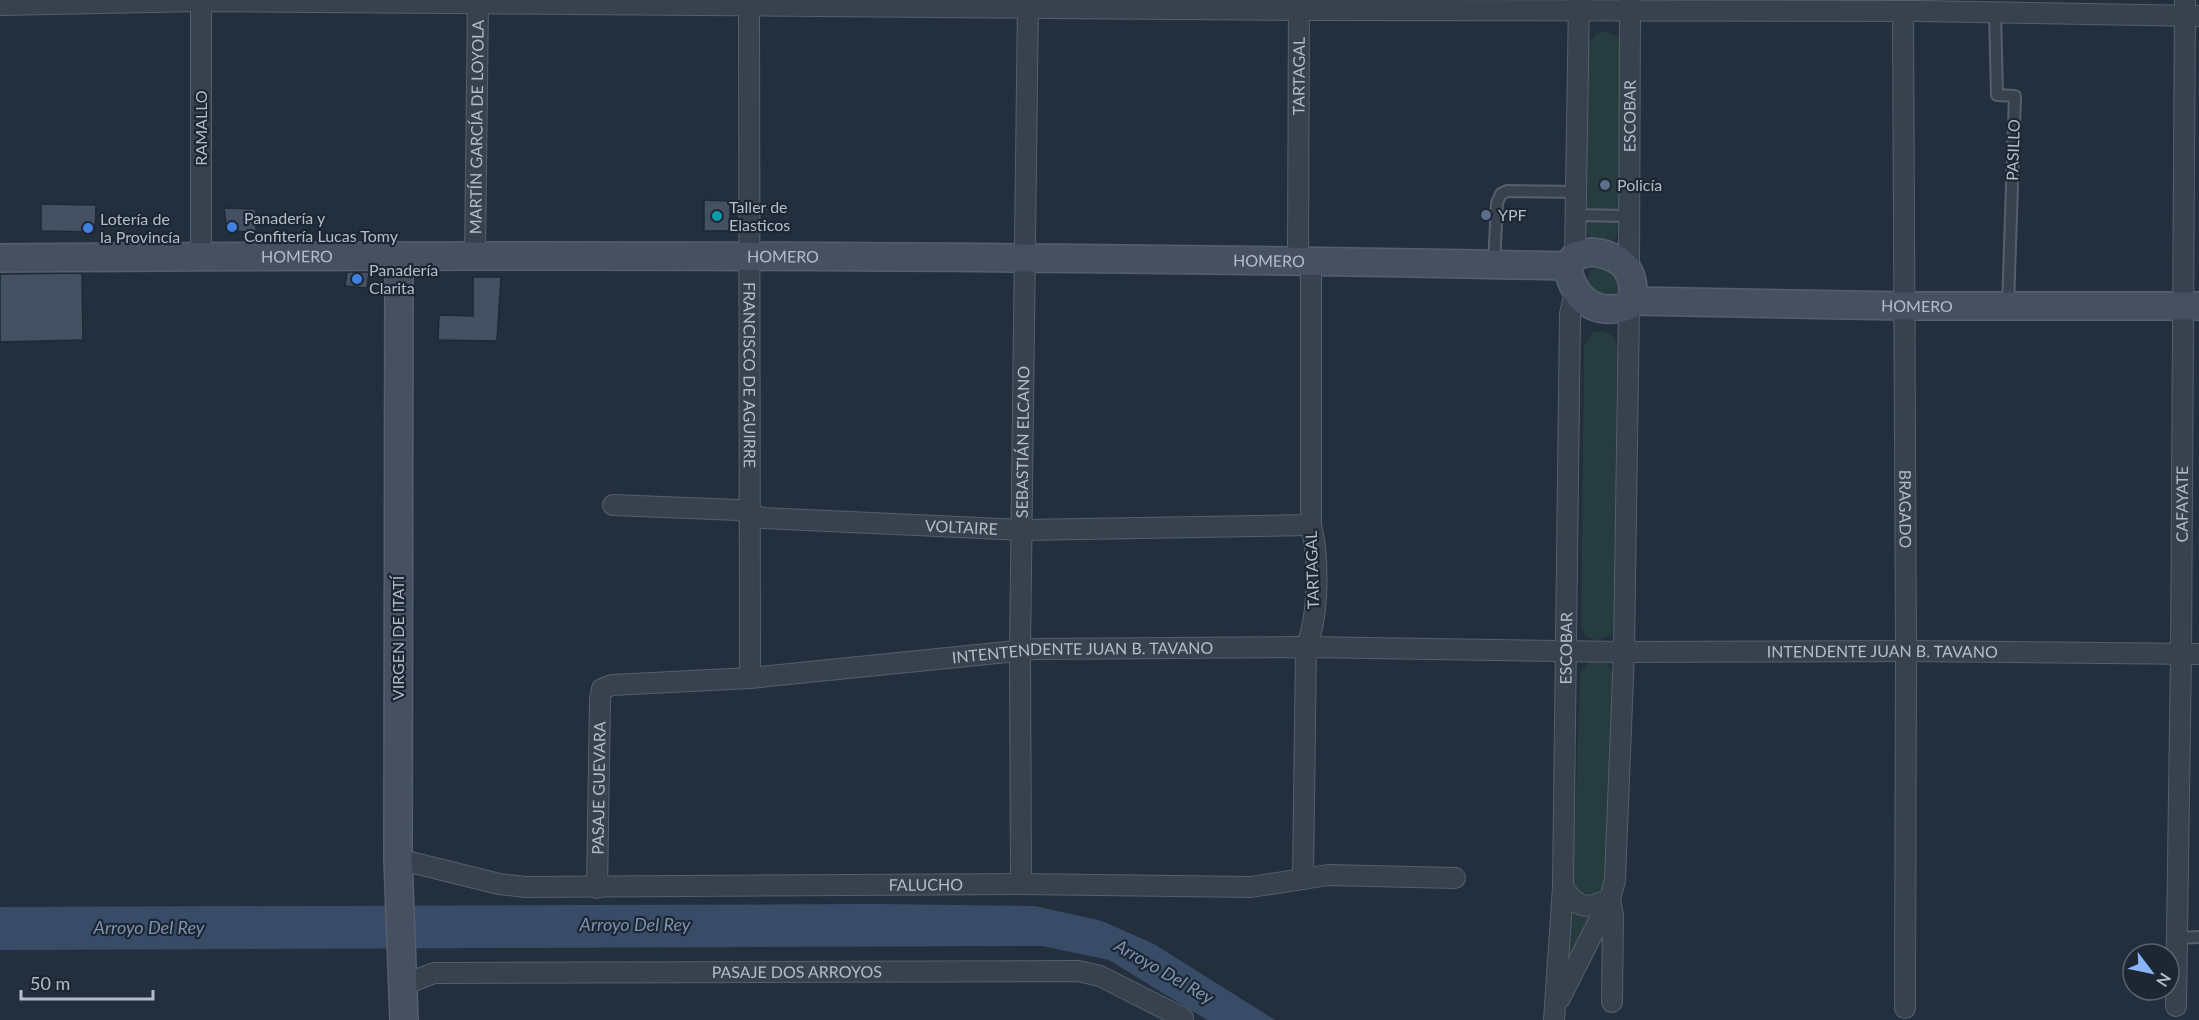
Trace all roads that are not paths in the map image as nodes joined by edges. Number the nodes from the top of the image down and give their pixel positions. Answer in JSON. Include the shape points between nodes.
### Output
{"nodes":[{"id":1,"x":201,"y":0,"type":"edge"},
{"id":2,"x":478,"y":2,"type":"edge"},
{"id":3,"x":749,"y":3,"type":"edge"},
{"id":4,"x":1028,"y":4,"type":"edge"},
{"id":5,"x":0,"y":5,"type":"edge"},
{"id":6,"x":1299,"y":5,"type":"edge"},
{"id":7,"x":1579,"y":5,"type":"edge"},
{"id":8,"x":1630,"y":5,"type":"edge"},
{"id":9,"x":1912,"y":8,"type":"edge"},
{"id":10,"x":2190,"y":10,"type":"edge"},
{"id":11,"x":1995,"y":12,"type":"junction"},
{"id":12,"x":1576,"y":192,"type":"junction"},
{"id":13,"x":1575,"y":216,"type":"junction"},
{"id":14,"x":1629,"y":216,"type":"junction"},
{"id":15,"x":475,"y":255,"type":"junction"},
{"id":16,"x":399,"y":256,"type":"junction"},
{"id":17,"x":201,"y":257,"type":"junction"},
{"id":18,"x":0,"y":258,"type":"edge"},
{"id":19,"x":748,"y":258,"type":"junction"},
{"id":20,"x":1025,"y":260,"type":"junction"},
{"id":21,"x":1305,"y":261,"type":"junction"},
{"id":22,"x":1494,"y":264,"type":"junction"},
{"id":23,"x":1629,"y":269,"type":"junction"},
{"id":24,"x":1572,"y":271,"type":"junction"},
{"id":25,"x":1631,"y":303,"type":"junction"},
{"id":26,"x":2008,"y":305,"type":"junction"},
{"id":27,"x":1904,"y":306,"type":"junction"},
{"id":28,"x":2191,"y":306,"type":"edge"},
{"id":29,"x":613,"y":505,"type":"dead end"},
{"id":30,"x":750,"y":514,"type":"junction"},
{"id":31,"x":1311,"y":525,"type":"junction"},
{"id":32,"x":1023,"y":530,"type":"junction"},
{"id":33,"x":1306,"y":647,"type":"junction"},
{"id":34,"x":1566,"y":649,"type":"junction"},
{"id":35,"x":1906,"y":651,"type":"junction"},
{"id":36,"x":1020,"y":652,"type":"junction"},
{"id":37,"x":1624,"y":652,"type":"junction"},
{"id":38,"x":2190,"y":654,"type":"edge"},
{"id":39,"x":750,"y":678,"type":"junction"},
{"id":40,"x":602,"y":689,"type":"joint"},
{"id":41,"x":398,"y":869,"type":"junction"},
{"id":42,"x":1455,"y":878,"type":"dead end"},
{"id":43,"x":1303,"y":879,"type":"junction"},
{"id":44,"x":1021,"y":884,"type":"junction"},
{"id":45,"x":1563,"y":887,"type":"junction"},
{"id":46,"x":597,"y":888,"type":"junction"},
{"id":47,"x":1610,"y":899,"type":"junction"},
{"id":48,"x":2178,"y":938,"type":"junction"},
{"id":49,"x":2199,"y":938,"type":"edge"},
{"id":50,"x":403,"y":975,"type":"junction"},
{"id":51,"x":1612,"y":1002,"type":"dead end"},
{"id":52,"x":2176,"y":1006,"type":"dead end"},
{"id":53,"x":1555,"y":1013,"type":"edge"},
{"id":54,"x":1904,"y":1014,"type":"edge"},
{"id":55,"x":1183,"y":1018,"type":"dead end"},
{"id":56,"x":404,"y":1020,"type":"edge"}],
"edges":[{"from":1,"to":2,"type":"street"},
{"from":1,"to":5,"type":"street"},
{"from":1,"to":17,"type":"street","name":"RAMALLO"},
{"from":2,"to":3,"type":"street"},
{"from":2,"to":15,"type":"street","name":"MARTÍN GARCÍA DE LOYOLA"},
{"from":3,"to":4,"type":"street"},
{"from":3,"to":19,"type":"street","name":"FRANCISCO DE AGUIRRE"},
{"from":4,"to":6,"type":"street"},
{"from":4,"to":20,"type":"street","name":"SEBASTIÁN ELCANO"},
{"from":6,"to":7,"type":"street"},
{"from":6,"to":21,"type":"street","name":"TARTAGAL"},
{"from":7,"to":8,"type":"street"},
{"from":7,"to":12,"type":"street","name":"ESCOBAR"},
{"from":8,"to":9,"type":"street"},
{"from":8,"to":14,"type":"street","name":"ESCOBAR"},
{"from":9,"to":11,"type":"street"},
{"from":9,"to":27,"type":"street","name":"BRAGADO"},
{"from":10,"to":11,"type":"street"},
{"from":10,"to":28,"type":"street","name":"CAFAYATE"},
{"from":11,"to":26,"type":"lane","name":"PASILLO","via":[[1997,95],[2015,96]]},
{"from":12,"to":13,"type":"street","name":"ESCOBAR"},
{"from":12,"to":22,"type":"lane","via":[[1501,194],[1497,203]]},
{"from":13,"to":14,"type":"lane"},
{"from":13,"to":24,"type":"street","name":"ESCOBAR"},
{"from":14,"to":23,"type":"street","name":"ESCOBAR"},
{"from":15,"to":16,"type":"main road","name":"HOMERO"},
{"from":15,"to":19,"type":"main road","name":"HOMERO"},
{"from":16,"to":17,"type":"main road","name":"HOMERO"},
{"from":16,"to":41,"type":"main road","name":"VIRGEN DE ITATÍ"},
{"from":17,"to":18,"type":"main road","name":"HOMERO"},
{"from":19,"to":20,"type":"main road","name":"HOMERO"},
{"from":19,"to":30,"type":"street","name":"FRANCISCO DE AGUIRRE"},
{"from":20,"to":21,"type":"main road","name":"HOMERO"},
{"from":20,"to":32,"type":"street","name":"SEBASTIÁN ELCANO"},
{"from":21,"to":22,"type":"main road","name":"HOMERO"},
{"from":21,"to":31,"type":"street","name":"TARTAGAL"},
{"from":22,"to":24,"type":"main road","name":"HOMERO"},
{"from":23,"to":24,"type":"main road","via":[[1605,253],[1591,252]]},
{"from":23,"to":25,"type":"main road","via":[[1633,282]]},
{"from":24,"to":25,"type":"main road","via":[[1596,308],[1616,309]]},
{"from":24,"to":34,"type":"street","name":"ESCOBAR"},
{"from":25,"to":27,"type":"main road","name":"HOMERO"},
{"from":25,"to":37,"type":"street","name":"ESCOBAR"},
{"from":26,"to":27,"type":"main road","name":"HOMERO"},
{"from":26,"to":28,"type":"main road","name":"HOMERO"},
{"from":27,"to":35,"type":"street","name":"BRAGADO"},
{"from":28,"to":38,"type":"street","name":"CAFAYATE"},
{"from":29,"to":30,"type":"street","name":"VOLTAIRE","via":[[738,510]]},
{"from":30,"to":32,"type":"street","name":"VOLTAIRE","via":[[763,518]]},
{"from":30,"to":39,"type":"street","name":"FRANCISCO DE AGUIRRE"},
{"from":31,"to":32,"type":"street","name":"VOLTAIRE"},
{"from":31,"to":33,"type":"street","name":"TARTAGAL","via":[[1315,541],[1314,630]]},
{"from":32,"to":36,"type":"street","name":"SEBASTIÁN ELCANO"},
{"from":33,"to":34,"type":"street","name":"INTENTENDENTE JUAN B. TAVANO"},
{"from":33,"to":36,"type":"street","name":"INTENTENDENTE JUAN B. TAVANO"},
{"from":33,"to":43,"type":"street","name":"TARTAGAL"},
{"from":34,"to":37,"type":"street","name":"INTENDENTE JUAN B. TAVANO"},
{"from":34,"to":45,"type":"street","name":"ESCOBAR"},
{"from":35,"to":37,"type":"street","name":"INTENDENTE JUAN B. TAVANO"},
{"from":35,"to":38,"type":"street","name":"INTENDENTE JUAN B. TAVANO"},
{"from":35,"to":54,"type":"street","name":"BRAGADO"},
{"from":36,"to":39,"type":"street","name":"INTENTENDENTE JUAN B. TAVANO"},
{"from":36,"to":44,"type":"street","name":"SEBASTIÁN ELCANO"},
{"from":37,"to":47,"type":"street","name":"ESCOBAR","via":[[1615,880]]},
{"from":38,"to":48,"type":"street","name":"CAFAYATE"},
{"from":39,"to":40,"type":"street","name":"INTENTENDENTE JUAN B. TAVANO","via":[[612,685]]},
{"from":40,"to":46,"type":"street","name":"PASAJE GUEVARA"},
{"from":41,"to":46,"type":"street","name":"FALUCHO","via":[[510,886]]},
{"from":41,"to":50,"type":"main road","name":"VIRGEN DE ITATÍ"},
{"from":42,"to":43,"type":"street","name":"FALUCHO","via":[[1328,875]]},
{"from":43,"to":44,"type":"street","name":"FALUCHO","via":[[1251,887]]},
{"from":44,"to":46,"type":"street","name":"FALUCHO"},
{"from":45,"to":47,"type":"street","via":[[1578,904],[1593,906]]},
{"from":45,"to":53,"type":"street","name":"ESCOBAR"},
{"from":47,"to":51,"type":"street","name":"ESCOBAR"},
{"from":47,"to":53,"type":"street","name":"ESCOBAR"},
{"from":48,"to":49,"type":"lane"},
{"from":48,"to":52,"type":"street","name":"CAFAYATE"},
{"from":50,"to":55,"type":"street","name":"PASAJE DOS ARROYOS","via":[[1078,971],[1100,976]]},
{"from":50,"to":56,"type":"main road","name":"VIRGEN DE ITATÍ"}]}
